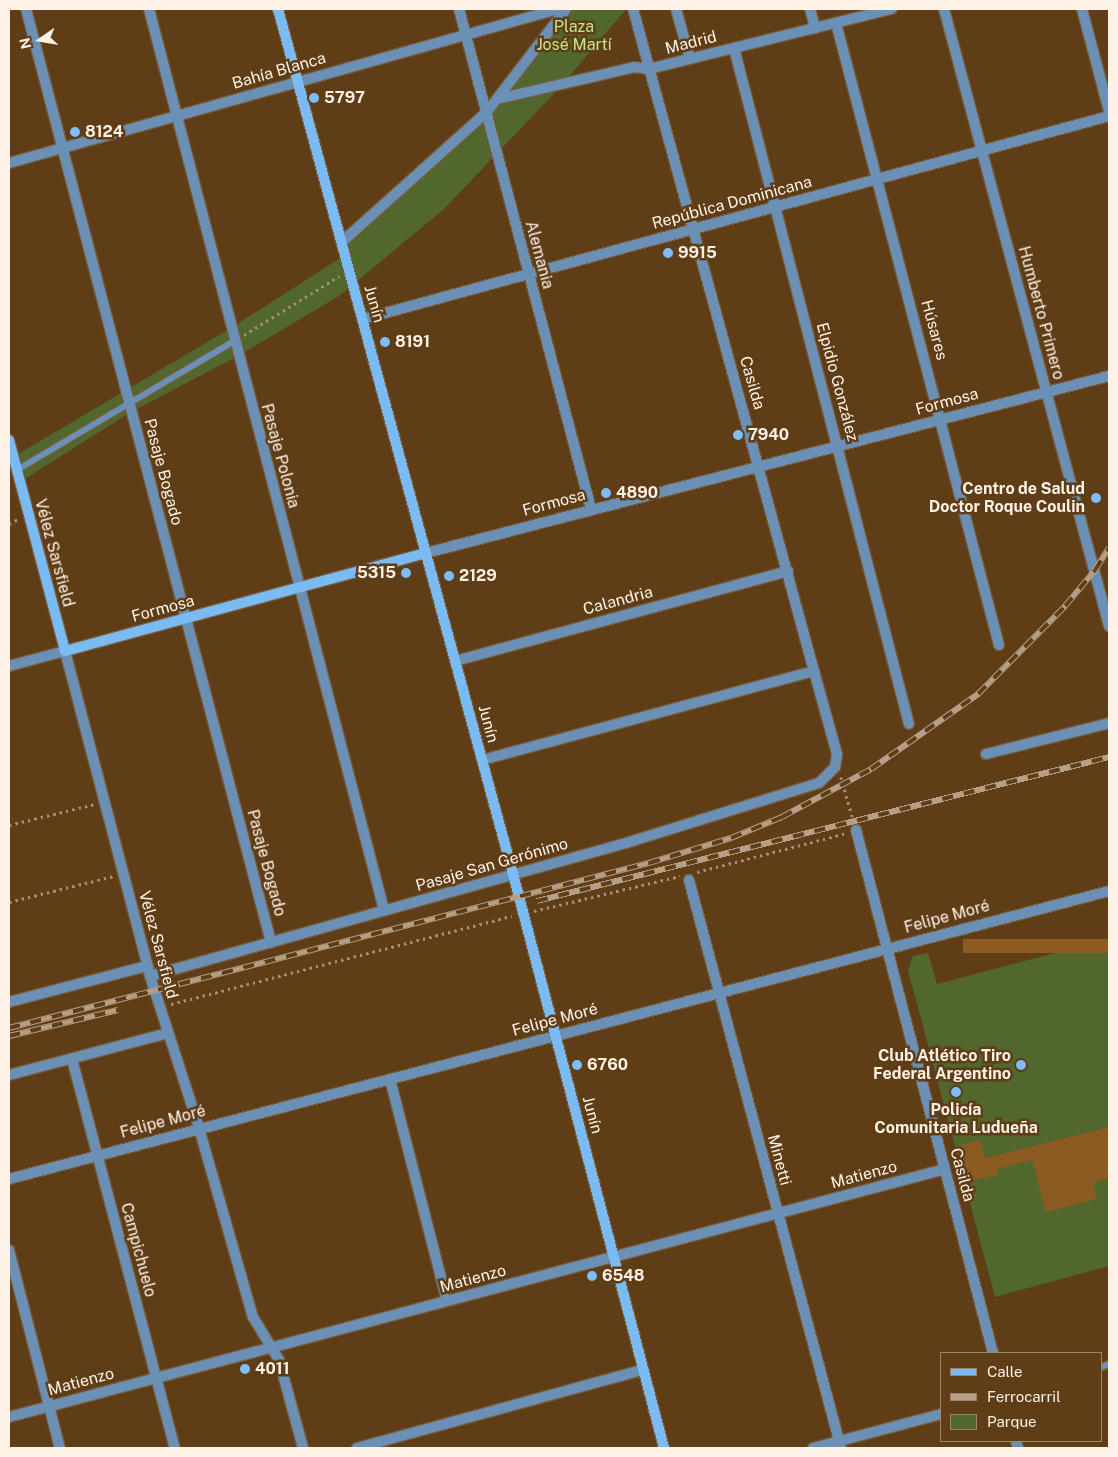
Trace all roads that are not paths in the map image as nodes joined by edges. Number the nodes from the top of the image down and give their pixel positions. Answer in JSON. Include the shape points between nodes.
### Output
{"nodes":[{"id":1,"x":26,"y":9,"type":"edge"},
{"id":2,"x":149,"y":9,"type":"edge"},
{"id":3,"x":278,"y":9,"type":"edge"},
{"id":4,"x":458,"y":9,"type":"edge"},
{"id":5,"x":558,"y":9,"type":"edge"},
{"id":6,"x":566,"y":9,"type":"edge"},
{"id":7,"x":633,"y":9,"type":"edge"},
{"id":8,"x":676,"y":9,"type":"edge"},
{"id":9,"x":810,"y":9,"type":"edge"},
{"id":10,"x":892,"y":9,"type":"edge"},
{"id":11,"x":944,"y":9,"type":"edge"},
{"id":12,"x":1082,"y":9,"type":"edge"},
{"id":13,"x":836,"y":23,"type":"junction"},
{"id":14,"x":815,"y":28,"type":"junction"},
{"id":15,"x":465,"y":35,"type":"junction"},
{"id":16,"x":734,"y":48,"type":"junction"},
{"id":17,"x":690,"y":59,"type":"junction"},
{"id":18,"x":650,"y":69,"type":"junction"},
{"id":19,"x":297,"y":82,"type":"junction"},
{"id":20,"x":497,"y":99,"type":"junction"},
{"id":21,"x":1109,"y":111,"type":"edge"},
{"id":22,"x":486,"y":113,"type":"junction"},
{"id":23,"x":176,"y":116,"type":"junction"},
{"id":24,"x":1109,"y":116,"type":"edge"},
{"id":25,"x":61,"y":148,"type":"junction"},
{"id":26,"x":982,"y":151,"type":"junction"},
{"id":27,"x":9,"y":163,"type":"edge"},
{"id":28,"x":878,"y":179,"type":"junction"},
{"id":29,"x":776,"y":207,"type":"junction"},
{"id":30,"x":694,"y":229,"type":"junction"},
{"id":31,"x":342,"y":242,"type":"junction"},
{"id":32,"x":528,"y":274,"type":"junction"},
{"id":33,"x":363,"y":319,"type":"junction"},
{"id":34,"x":234,"y":341,"type":"junction"},
{"id":35,"x":1109,"y":376,"type":"edge"},
{"id":36,"x":1046,"y":391,"type":"junction"},
{"id":37,"x":128,"y":402,"type":"junction"},
{"id":38,"x":942,"y":420,"type":"junction"},
{"id":39,"x":9,"y":440,"type":"edge"},
{"id":40,"x":838,"y":445,"type":"junction"},
{"id":41,"x":760,"y":467,"type":"junction"},
{"id":42,"x":17,"y":470,"type":"junction"},
{"id":43,"x":591,"y":509,"type":"junction"},
{"id":44,"x":426,"y":553,"type":"junction"},
{"id":45,"x":788,"y":571,"type":"junction"},
{"id":46,"x":299,"y":587,"type":"junction"},
{"id":47,"x":185,"y":618,"type":"junction"},
{"id":48,"x":1109,"y":626,"type":"edge"},
{"id":49,"x":999,"y":645,"type":"dead end"},
{"id":50,"x":65,"y":651,"type":"junction"},
{"id":51,"x":455,"y":660,"type":"junction"},
{"id":52,"x":9,"y":666,"type":"edge"},
{"id":53,"x":814,"y":671,"type":"junction"},
{"id":54,"x":1109,"y":723,"type":"edge"},
{"id":55,"x":909,"y":724,"type":"dead end"},
{"id":56,"x":986,"y":754,"type":"dead end"},
{"id":57,"x":482,"y":760,"type":"junction"},
{"id":58,"x":835,"y":767,"type":"joint"},
{"id":59,"x":856,"y":830,"type":"road end"},
{"id":60,"x":513,"y":874,"type":"junction"},
{"id":61,"x":688,"y":876,"type":"road end"},
{"id":62,"x":1109,"y":891,"type":"edge"},
{"id":63,"x":384,"y":910,"type":"junction"},
{"id":64,"x":271,"y":942,"type":"junction"},
{"id":65,"x":886,"y":949,"type":"junction"},
{"id":66,"x":147,"y":966,"type":"junction"},
{"id":67,"x":150,"y":976,"type":"junction"},
{"id":68,"x":719,"y":992,"type":"junction"},
{"id":69,"x":9,"y":1002,"type":"edge"},
{"id":70,"x":168,"y":1033,"type":"junction"},
{"id":71,"x":555,"y":1036,"type":"junction"},
{"id":72,"x":72,"y":1059,"type":"junction"},
{"id":73,"x":9,"y":1075,"type":"edge"},
{"id":74,"x":390,"y":1079,"type":"junction"},
{"id":75,"x":199,"y":1128,"type":"junction"},
{"id":76,"x":97,"y":1155,"type":"junction"},
{"id":77,"x":945,"y":1169,"type":"junction"},
{"id":78,"x":9,"y":1179,"type":"edge"},
{"id":79,"x":778,"y":1214,"type":"junction"},
{"id":80,"x":9,"y":1250,"type":"edge"},
{"id":81,"x":615,"y":1256,"type":"junction"},
{"id":82,"x":447,"y":1301,"type":"junction"},
{"id":83,"x":271,"y":1347,"type":"junction"},
{"id":84,"x":993,"y":1352,"type":"edge"},
{"id":85,"x":643,"y":1370,"type":"junction"},
{"id":86,"x":156,"y":1378,"type":"junction"},
{"id":87,"x":49,"y":1406,"type":"junction"},
{"id":88,"x":940,"y":1415,"type":"edge"},
{"id":89,"x":9,"y":1417,"type":"edge"},
{"id":90,"x":840,"y":1445,"type":"edge"},
{"id":91,"x":60,"y":1448,"type":"edge"},
{"id":92,"x":175,"y":1448,"type":"edge"},
{"id":93,"x":302,"y":1448,"type":"edge"},
{"id":94,"x":357,"y":1448,"type":"edge"},
{"id":95,"x":664,"y":1448,"type":"edge"},
{"id":96,"x":813,"y":1448,"type":"edge"}],
"edges":[{"from":1,"to":25,"type":"street","name":"Pasaje Bogado"},
{"from":2,"to":23,"type":"street","name":"Pasaje Polonia"},
{"from":3,"to":19,"type":"main road","name":"Junín"},
{"from":4,"to":15,"type":"street","name":"Alemania"},
{"from":5,"to":15,"type":"street","name":"Bahía Blanca"},
{"from":6,"to":20,"type":"street"},
{"from":7,"to":18,"type":"street","name":"Casilda"},
{"from":8,"to":17,"type":"street"},
{"from":9,"to":14,"type":"street"},
{"from":10,"to":13,"type":"street","name":"Madrid"},
{"from":11,"to":26,"type":"street","name":"Humberto Primero"},
{"from":12,"to":21,"type":"street"},
{"from":13,"to":14,"type":"street","name":"Madrid"},
{"from":13,"to":28,"type":"street","name":"Húsares"},
{"from":14,"to":16,"type":"street","name":"Madrid"},
{"from":15,"to":19,"type":"street","name":"Bahía Blanca"},
{"from":15,"to":22,"type":"street","name":"Alemania"},
{"from":16,"to":17,"type":"street","name":"Madrid"},
{"from":16,"to":29,"type":"street","name":"Elpidio González"},
{"from":17,"to":18,"type":"street","name":"Madrid"},
{"from":18,"to":20,"type":"street","name":"Madrid","via":[[634,67]]},
{"from":18,"to":30,"type":"street","name":"Casilda"},
{"from":19,"to":23,"type":"street","name":"Bahía Blanca"},
{"from":19,"to":31,"type":"main road","name":"Junín"},
{"from":20,"to":22,"type":"street"},
{"from":22,"to":31,"type":"street"},
{"from":22,"to":32,"type":"street","name":"Alemania"},
{"from":23,"to":25,"type":"street","name":"Bahía Blanca"},
{"from":23,"to":34,"type":"street","name":"Pasaje Polonia"},
{"from":24,"to":26,"type":"street","name":"República Dominicana"},
{"from":25,"to":27,"type":"street","name":"Bahía Blanca"},
{"from":25,"to":37,"type":"street","name":"Pasaje Bogado"},
{"from":26,"to":28,"type":"street","name":"República Dominicana"},
{"from":26,"to":36,"type":"street","name":"Humberto Primero"},
{"from":28,"to":29,"type":"street","name":"República Dominicana"},
{"from":28,"to":38,"type":"street","name":"Húsares"},
{"from":29,"to":30,"type":"street","name":"República Dominicana"},
{"from":29,"to":40,"type":"street","name":"Elpidio González"},
{"from":30,"to":32,"type":"street","name":"República Dominicana"},
{"from":30,"to":41,"type":"street","name":"Casilda"},
{"from":31,"to":33,"type":"main road","name":"Junín"},
{"from":32,"to":33,"type":"street","name":"República Dominicana"},
{"from":32,"to":43,"type":"street","name":"Alemania"},
{"from":33,"to":44,"type":"main road","name":"Junín"},
{"from":34,"to":37,"type":"lane"},
{"from":34,"to":46,"type":"street","name":"Pasaje Polonia"},
{"from":35,"to":36,"type":"street","name":"Formosa"},
{"from":36,"to":38,"type":"street","name":"Formosa"},
{"from":36,"to":48,"type":"street","name":"Humberto Primero"},
{"from":37,"to":42,"type":"lane"},
{"from":37,"to":47,"type":"street","name":"Pasaje Bogado"},
{"from":38,"to":40,"type":"street","name":"Formosa"},
{"from":38,"to":49,"type":"street","name":"Húsares"},
{"from":39,"to":42,"type":"main road","name":"Vélez Sarsfield"},
{"from":40,"to":41,"type":"street","name":"Formosa"},
{"from":40,"to":55,"type":"street","name":"Elpidio González"},
{"from":41,"to":43,"type":"street","name":"Formosa"},
{"from":41,"to":45,"type":"street","name":"Casilda"},
{"from":42,"to":50,"type":"main road","name":"Vélez Sarsfield"},
{"from":43,"to":44,"type":"street","name":"Formosa"},
{"from":44,"to":46,"type":"main road","name":"Formosa"},
{"from":44,"to":51,"type":"main road","name":"Junín"},
{"from":45,"to":51,"type":"street","name":"Calandria"},
{"from":45,"to":53,"type":"street","name":"Casilda"},
{"from":46,"to":47,"type":"main road","name":"Formosa"},
{"from":46,"to":63,"type":"street","name":"Pasaje Polonia"},
{"from":47,"to":50,"type":"main road","name":"Formosa"},
{"from":47,"to":64,"type":"street","name":"Pasaje Bogado"},
{"from":50,"to":52,"type":"street","name":"Formosa"},
{"from":50,"to":66,"type":"street","name":"Vélez Sarsfield"},
{"from":51,"to":57,"type":"main road","name":"Junín"},
{"from":53,"to":57,"type":"street"},
{"from":53,"to":58,"type":"street","name":"Casilda","via":[[837,754]]},
{"from":54,"to":56,"type":"street"},
{"from":57,"to":60,"type":"main road","name":"Junín"},
{"from":58,"to":60,"type":"street","name":"Pasaje San Gerónimo","via":[[818,783],[626,844]]},
{"from":59,"to":65,"type":"street","name":"Casilda"},
{"from":60,"to":63,"type":"street","name":"Pasaje San Gerónimo"},
{"from":60,"to":71,"type":"main road","name":"Junín"},
{"from":61,"to":68,"type":"street","name":"Minetti"},
{"from":62,"to":65,"type":"street","name":"Felipe Moré"},
{"from":63,"to":64,"type":"street","name":"Pasaje San Gerónimo"},
{"from":64,"to":67,"type":"street","name":"Pasaje San Gerónimo"},
{"from":65,"to":68,"type":"street","name":"Felipe Moré"},
{"from":65,"to":77,"type":"street","name":"Casilda"},
{"from":66,"to":67,"type":"street","name":"Vélez Sarsfield"},
{"from":66,"to":69,"type":"street"},
{"from":67,"to":70,"type":"street","name":"Vélez Sarsfield"},
{"from":68,"to":71,"type":"street","name":"Felipe Moré"},
{"from":68,"to":79,"type":"street","name":"Minetti"},
{"from":70,"to":72,"type":"street"},
{"from":70,"to":75,"type":"street","name":"Vélez Sarsfield"},
{"from":71,"to":74,"type":"street","name":"Felipe Moré"},
{"from":71,"to":81,"type":"main road","name":"Junín"},
{"from":72,"to":73,"type":"street"},
{"from":72,"to":76,"type":"street","name":"Campichuelo"},
{"from":74,"to":75,"type":"street","name":"Felipe Moré"},
{"from":74,"to":82,"type":"street"},
{"from":75,"to":76,"type":"street","name":"Felipe Moré"},
{"from":75,"to":83,"type":"street","name":"Vélez Sarsfield","via":[[253,1317]]},
{"from":76,"to":78,"type":"street","name":"Felipe Moré"},
{"from":76,"to":86,"type":"street","name":"Campichuelo"},
{"from":77,"to":79,"type":"street","name":"Matienzo"},
{"from":77,"to":84,"type":"street","name":"Casilda"},
{"from":79,"to":81,"type":"street","name":"Matienzo"},
{"from":79,"to":90,"type":"street","name":"Minetti"},
{"from":80,"to":87,"type":"street"},
{"from":81,"to":82,"type":"street","name":"Matienzo"},
{"from":81,"to":85,"type":"main road","name":"Junín"},
{"from":82,"to":83,"type":"street","name":"Matienzo"},
{"from":83,"to":86,"type":"street","name":"Matienzo"},
{"from":83,"to":93,"type":"street","name":"Vélez Sarsfield","via":[[279,1360]]},
{"from":85,"to":94,"type":"street"},
{"from":85,"to":95,"type":"main road","name":"Junín"},
{"from":86,"to":87,"type":"street","name":"Matienzo"},
{"from":86,"to":92,"type":"street","name":"Campichuelo"},
{"from":87,"to":89,"type":"street","name":"Matienzo"},
{"from":87,"to":91,"type":"street"},
{"from":88,"to":90,"type":"street"},
{"from":90,"to":96,"type":"street"}]}
